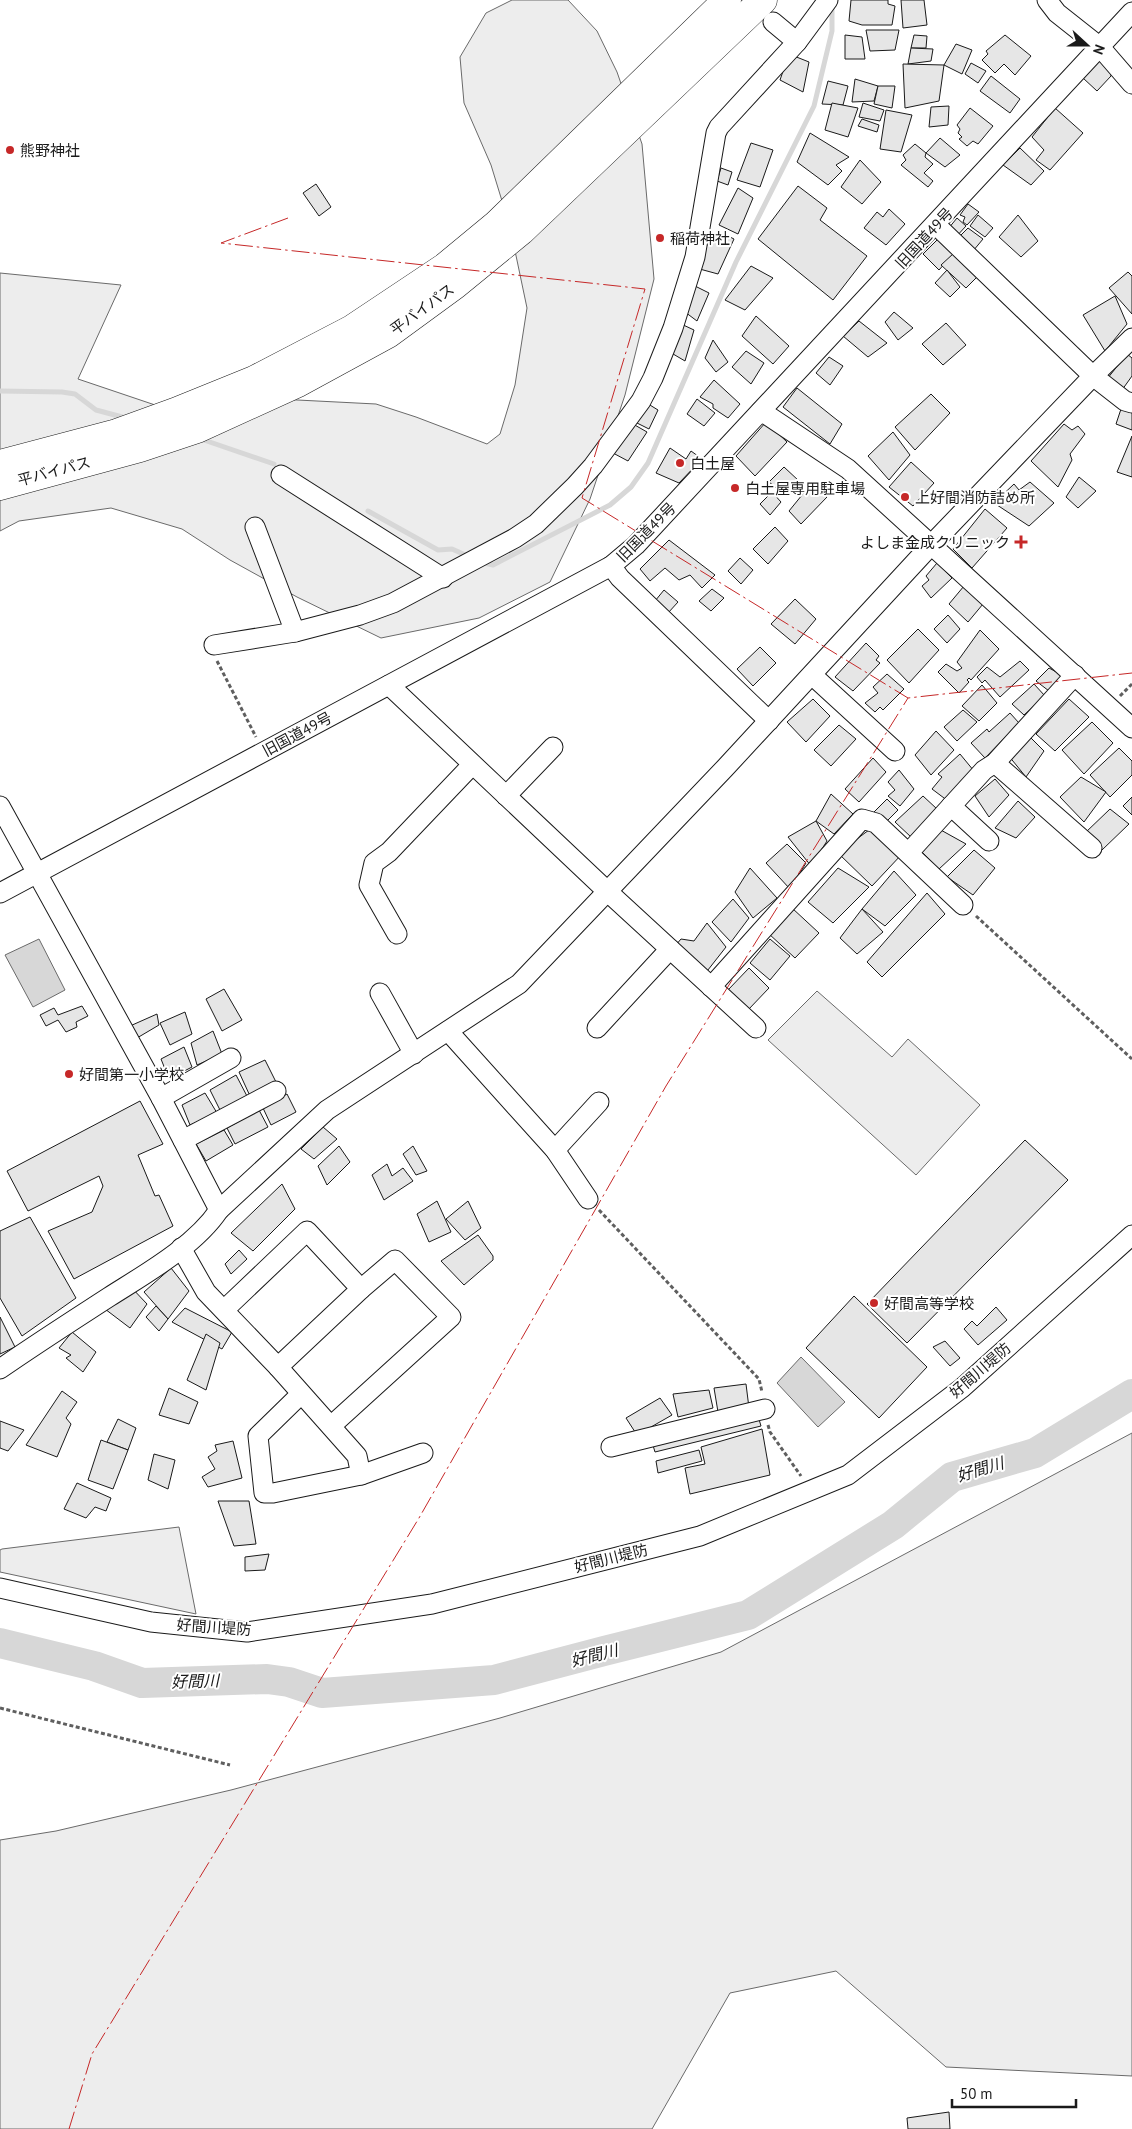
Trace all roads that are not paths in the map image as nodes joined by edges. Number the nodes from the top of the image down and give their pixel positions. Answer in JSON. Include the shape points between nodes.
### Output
{"nodes":[{"id":1,"x":727,"y":0,"type":"edge"},
{"id":2,"x":1047,"y":0,"type":"edge"},
{"id":3,"x":827,"y":1,"type":"edge"},
{"id":4,"x":768,"y":11,"type":"edge"},
{"id":5,"x":1132,"y":12,"type":"edge"},
{"id":6,"x":797,"y":42,"type":"junction"},
{"id":7,"x":1100,"y":47,"type":"junction"},
{"id":8,"x":1132,"y":84,"type":"edge"},
{"id":9,"x":936,"y":224,"type":"junction"},
{"id":10,"x":1132,"y":338,"type":"edge"},
{"id":11,"x":1093,"y":376,"type":"junction"},
{"id":12,"x":1132,"y":403,"type":"edge"},
{"id":13,"x":761,"y":410,"type":"junction"},
{"id":14,"x":165,"y":428,"type":"junction"},
{"id":15,"x":0,"y":464,"type":"edge"},
{"id":16,"x":281,"y":475,"type":"dead end"},
{"id":17,"x":0,"y":486,"type":"edge"},
{"id":18,"x":255,"y":527,"type":"dead end"},
{"id":19,"x":932,"y":544,"type":"junction"},
{"id":20,"x":611,"y":566,"type":"junction"},
{"id":21,"x":443,"y":578,"type":"junction"},
{"id":22,"x":295,"y":632,"type":"junction"},
{"id":23,"x":214,"y":645,"type":"road end"},
{"id":24,"x":812,"y":675,"type":"junction"},
{"id":25,"x":1075,"y":675,"type":"junction"},
{"id":26,"x":389,"y":685,"type":"junction"},
{"id":27,"x":769,"y":721,"type":"junction"},
{"id":28,"x":1132,"y":728,"type":"edge"},
{"id":29,"x":553,"y":747,"type":"dead end"},
{"id":30,"x":895,"y":751,"type":"dead end"},
{"id":31,"x":996,"y":763,"type":"junction"},
{"id":32,"x":472,"y":765,"type":"junction"},
{"id":33,"x":506,"y":796,"type":"junction"},
{"id":34,"x":0,"y":806,"type":"edge"},
{"id":35,"x":951,"y":806,"type":"junction"},
{"id":36,"x":989,"y":841,"type":"dead end"},
{"id":37,"x":1092,"y":848,"type":"dead end"},
{"id":38,"x":912,"y":849,"type":"dead end"},
{"id":39,"x":36,"y":874,"type":"junction"},
{"id":40,"x":0,"y":892,"type":"edge"},
{"id":41,"x":608,"y":892,"type":"junction"},
{"id":42,"x":963,"y":905,"type":"road end"},
{"id":43,"x":397,"y":934,"type":"dead end"},
{"id":44,"x":670,"y":950,"type":"junction"},
{"id":45,"x":711,"y":987,"type":"junction"},
{"id":46,"x":380,"y":993,"type":"dead end"},
{"id":47,"x":597,"y":1028,"type":"dead end"},
{"id":48,"x":756,"y":1028,"type":"dead end"},
{"id":49,"x":451,"y":1034,"type":"junction"},
{"id":50,"x":414,"y":1054,"type":"junction"},
{"id":51,"x":231,"y":1058,"type":"dead end"},
{"id":52,"x":276,"y":1091,"type":"dead end"},
{"id":53,"x":161,"y":1098,"type":"junction"},
{"id":54,"x":599,"y":1102,"type":"dead end"},
{"id":55,"x":183,"y":1140,"type":"junction"},
{"id":56,"x":555,"y":1150,"type":"junction"},
{"id":57,"x":588,"y":1199,"type":"road end"},
{"id":58,"x":219,"y":1210,"type":"junction"},
{"id":59,"x":1132,"y":1235,"type":"edge"},
{"id":60,"x":181,"y":1248,"type":"junction"},
{"id":61,"x":361,"y":1289,"type":"junction"},
{"id":62,"x":224,"y":1310,"type":"junction"},
{"id":63,"x":278,"y":1367,"type":"junction"},
{"id":64,"x":0,"y":1369,"type":"edge"},
{"id":65,"x":302,"y":1394,"type":"junction"},
{"id":66,"x":765,"y":1409,"type":"road end"},
{"id":67,"x":330,"y":1426,"type":"junction"},
{"id":68,"x":611,"y":1446,"type":"dead end"},
{"id":69,"x":423,"y":1453,"type":"dead end"},
{"id":70,"x":361,"y":1475,"type":"junction"},
{"id":71,"x":0,"y":1588,"type":"edge"}],
"edges":[{"from":1,"to":14,"type":"highway","name":"平バイパス","via":[[497,224],[445,267],[352,329]]},
{"from":2,"to":7,"type":"street","via":[[1057,13]]},
{"from":3,"to":6,"type":"street"},
{"from":4,"to":6,"type":"street"},
{"from":4,"to":14,"type":"highway","name":"平バイパス","via":[[521,231],[455,286],[388,334],[298,383],[197,429]]},
{"from":5,"to":7,"type":"street","name":"旧国道49号"},
{"from":6,"to":21,"type":"street","via":[[719,127],[688,283],[653,378],[640,401],[593,466],[536,524]]},
{"from":7,"to":8,"type":"street"},
{"from":7,"to":9,"type":"street","name":"旧国道49号"},
{"from":9,"to":11,"type":"street"},
{"from":9,"to":13,"type":"street","name":"旧国道49号"},
{"from":10,"to":11,"type":"street"},
{"from":11,"to":12,"type":"street"},
{"from":11,"to":19,"type":"street"},
{"from":13,"to":19,"type":"street","via":[[848,469]]},
{"from":13,"to":20,"type":"street","name":"旧国道49号","via":[[636,545]]},
{"from":14,"to":15,"type":"highway","name":"平バイパス","via":[[127,429]]},
{"from":14,"to":17,"type":"highway","name":"平バイパス"},
{"from":16,"to":21,"type":"street"},
{"from":18,"to":22,"type":"street"},
{"from":19,"to":24,"type":"street"},
{"from":19,"to":25,"type":"street"},
{"from":20,"to":26,"type":"street","name":"旧国道49号"},
{"from":20,"to":27,"type":"street"},
{"from":21,"to":22,"type":"street","via":[[360,615]]},
{"from":22,"to":23,"type":"street"},
{"from":24,"to":27,"type":"street"},
{"from":24,"to":30,"type":"street"},
{"from":25,"to":28,"type":"street"},
{"from":25,"to":31,"type":"street"},
{"from":26,"to":32,"type":"street"},
{"from":26,"to":39,"type":"street","name":"旧国道49号"},
{"from":27,"to":41,"type":"street"},
{"from":29,"to":33,"type":"street"},
{"from":31,"to":35,"type":"street","via":[[984,770]]},
{"from":31,"to":37,"type":"street"},
{"from":32,"to":33,"type":"street"},
{"from":32,"to":43,"type":"street","via":[[389,852],[374,863],[370,885]]},
{"from":33,"to":41,"type":"street"},
{"from":34,"to":39,"type":"street"},
{"from":35,"to":36,"type":"street"},
{"from":35,"to":38,"type":"street"},
{"from":39,"to":40,"type":"street","name":"旧国道49号"},
{"from":39,"to":53,"type":"street"},
{"from":41,"to":44,"type":"street"},
{"from":41,"to":49,"type":"street","via":[[519,984]]},
{"from":42,"to":45,"type":"street","via":[[876,822],[862,819]]},
{"from":44,"to":45,"type":"street"},
{"from":44,"to":47,"type":"street"},
{"from":45,"to":48,"type":"street"},
{"from":46,"to":50,"type":"street"},
{"from":49,"to":50,"type":"street"},
{"from":49,"to":56,"type":"street"},
{"from":50,"to":58,"type":"street","via":[[312,1122]]},
{"from":51,"to":53,"type":"street"},
{"from":52,"to":55,"type":"street"},
{"from":53,"to":55,"type":"street"},
{"from":54,"to":56,"type":"street"},
{"from":55,"to":58,"type":"street"},
{"from":56,"to":57,"type":"street"},
{"from":58,"to":60,"type":"street","via":[[212,1221]]},
{"from":59,"to":71,"type":"street","name":"好間川堤防","via":[[962,1388],[848,1475],[700,1536],[432,1604],[248,1632],[151,1622]]},
{"from":60,"to":62,"type":"street","via":[[206,1292]]},
{"from":60,"to":64,"type":"street"},
{"from":61,"to":62,"type":"street","via":[[307,1232]]},
{"from":61,"to":63,"type":"street"},
{"from":61,"to":67,"type":"street","via":[[395,1260],[451,1317]]},
{"from":62,"to":63,"type":"street"},
{"from":63,"to":65,"type":"street"},
{"from":65,"to":67,"type":"street"},
{"from":65,"to":70,"type":"street","via":[[258,1436],[264,1492],[274,1493]]},
{"from":66,"to":68,"type":"street"},
{"from":67,"to":70,"type":"street","via":[[357,1456]]},
{"from":69,"to":70,"type":"street"}]}
